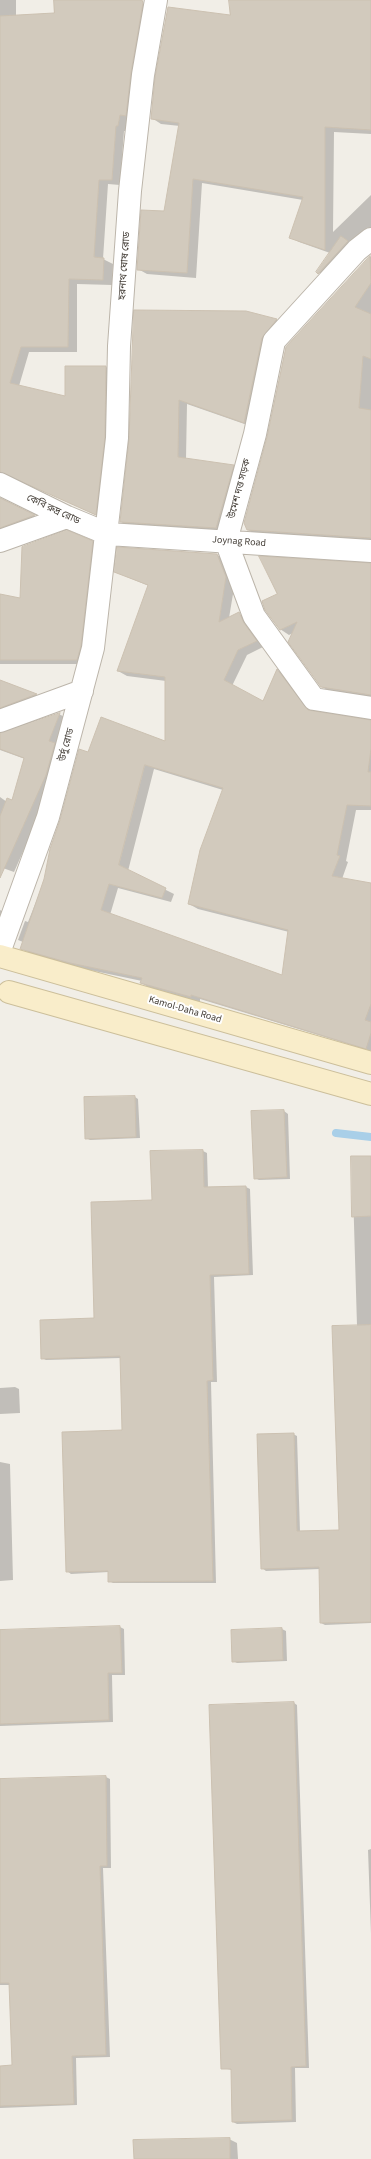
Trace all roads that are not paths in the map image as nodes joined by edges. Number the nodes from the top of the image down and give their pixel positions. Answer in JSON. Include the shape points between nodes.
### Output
{"nodes":[{"id":1,"x":156,"y":0,"type":"edge"},
{"id":2,"x":371,"y":239,"type":"edge"},
{"id":3,"x":0,"y":484,"type":"edge"},
{"id":4,"x":67,"y":518,"type":"junction"},
{"id":5,"x":108,"y":534,"type":"junction"},
{"id":6,"x":0,"y":541,"type":"edge"},
{"id":7,"x":226,"y":541,"type":"junction"},
{"id":8,"x":371,"y":551,"type":"edge"},
{"id":9,"x":82,"y":692,"type":"junction"},
{"id":10,"x":371,"y":708,"type":"edge"},
{"id":11,"x":0,"y":721,"type":"edge"},
{"id":12,"x":5,"y":955,"type":"edge"},
{"id":13,"x":4,"y":994,"type":"edge"},
{"id":14,"x":371,"y":1063,"type":"edge"},
{"id":15,"x":371,"y":1094,"type":"edge"}],
"edges":[{"from":1,"to":5,"type":"street","name":"হরনাথ ঘোষ রোড","via":[[143,75],[130,191],[119,346],[117,438]]},
{"from":2,"to":7,"type":"street","name":"উমেশ দত্ত সড়ক","via":[[357,250],[274,341],[255,434]]},
{"from":3,"to":4,"type":"street","name":"কেবি রুদ্র রোড"},
{"from":4,"to":5,"type":"street","name":"কেবি রুদ্র রোড"},
{"from":4,"to":6,"type":"street"},
{"from":5,"to":7,"type":"street","name":"Joynag Road"},
{"from":5,"to":9,"type":"street","name":"উর্দু রোড","via":[[93,648]]},
{"from":7,"to":8,"type":"street","name":"Joynag Road"},
{"from":7,"to":10,"type":"street","via":[[254,616],[314,699]]},
{"from":9,"to":11,"type":"street"},
{"from":9,"to":12,"type":"street","name":"উর্দু রোড","via":[[48,817]]},
{"from":12,"to":13,"type":"main road"},
{"from":12,"to":14,"type":"main road","name":"Kamol-Daha Road"},
{"from":13,"to":15,"type":"main road"}]}
